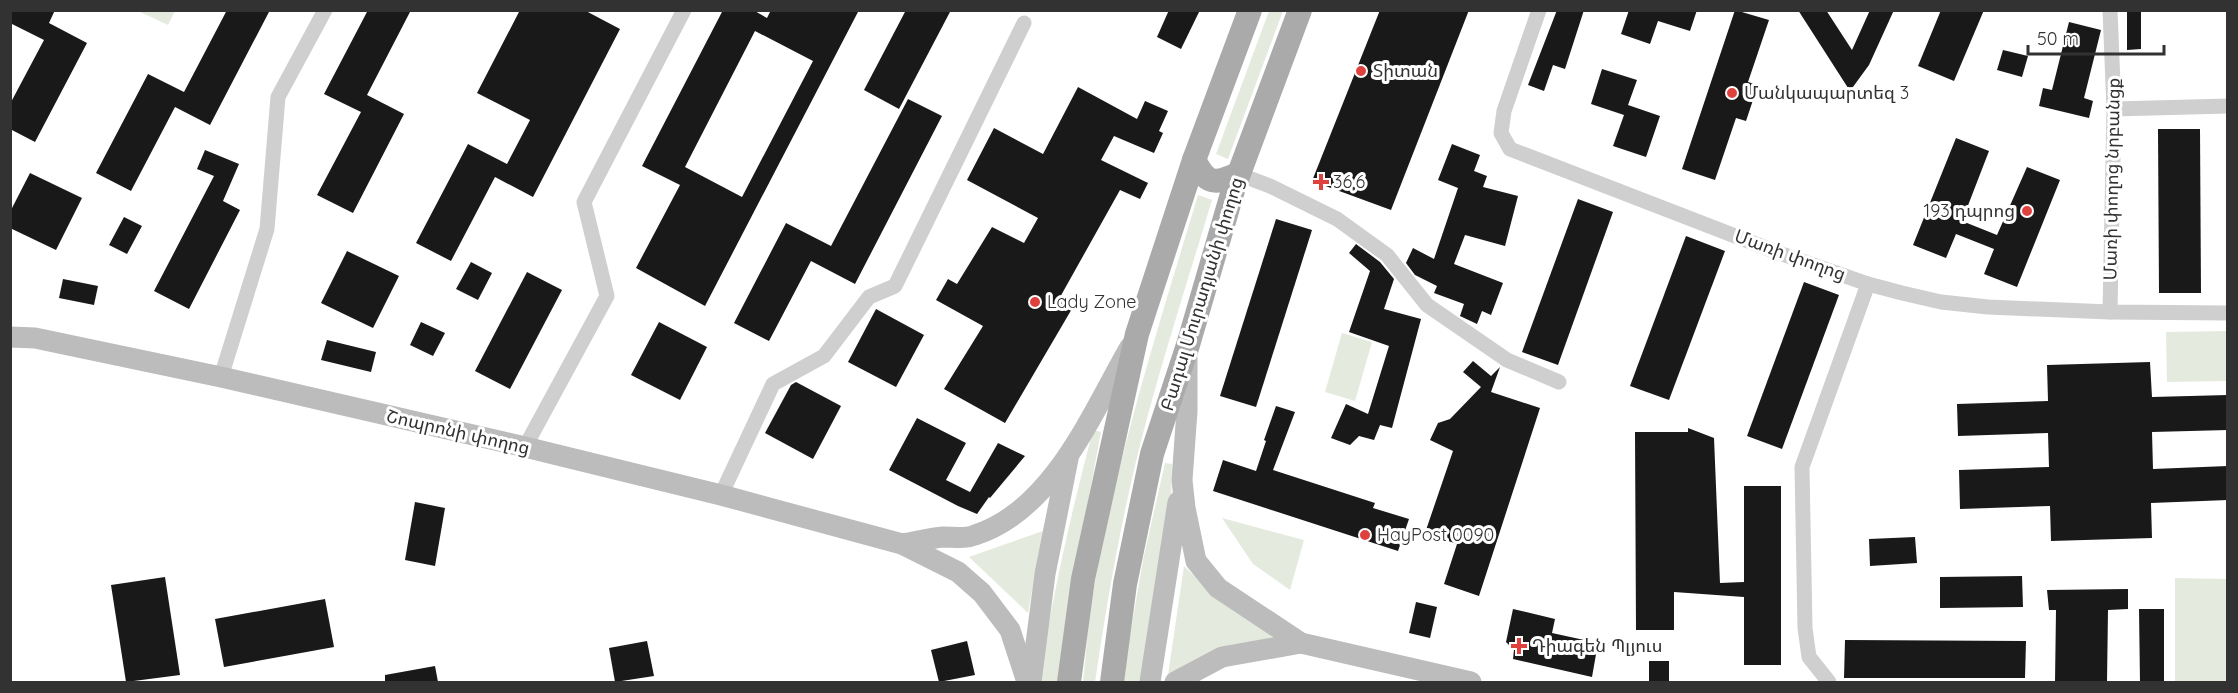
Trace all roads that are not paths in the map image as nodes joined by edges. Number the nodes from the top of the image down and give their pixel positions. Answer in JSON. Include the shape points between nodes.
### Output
{"nodes":[{"id":1,"x":325,"y":10,"type":"edge"},
{"id":2,"x":684,"y":10,"type":"edge"},
{"id":3,"x":1250,"y":10,"type":"edge"},
{"id":4,"x":1300,"y":10,"type":"edge"},
{"id":5,"x":1539,"y":10,"type":"edge"},
{"id":6,"x":2110,"y":10,"type":"edge"},
{"id":7,"x":1024,"y":23,"type":"dead end"},
{"id":8,"x":2228,"y":106,"type":"edge"},
{"id":9,"x":2114,"y":109,"type":"junction"},
{"id":10,"x":1194,"y":160,"type":"junction"},
{"id":11,"x":1238,"y":174,"type":"junction"},
{"id":12,"x":1869,"y":284,"type":"junction"},
{"id":13,"x":2110,"y":312,"type":"junction"},
{"id":14,"x":2228,"y":313,"type":"edge"},
{"id":15,"x":1137,"y":334,"type":"junction"},
{"id":16,"x":10,"y":337,"type":"edge"},
{"id":17,"x":1188,"y":345,"type":"junction"},
{"id":18,"x":221,"y":377,"type":"junction"},
{"id":19,"x":1559,"y":382,"type":"dead end"},
{"id":20,"x":525,"y":447,"type":"junction"},
{"id":21,"x":1070,"y":453,"type":"junction"},
{"id":22,"x":1182,"y":480,"type":"junction"},
{"id":23,"x":721,"y":495,"type":"junction"},
{"id":24,"x":902,"y":544,"type":"junction"},
{"id":25,"x":1301,"y":643,"type":"junction"},
{"id":26,"x":1029,"y":682,"type":"edge"},
{"id":27,"x":1069,"y":682,"type":"edge"},
{"id":28,"x":1112,"y":682,"type":"edge"},
{"id":29,"x":1150,"y":682,"type":"edge"},
{"id":30,"x":1175,"y":682,"type":"edge"},
{"id":31,"x":1471,"y":682,"type":"edge"},
{"id":32,"x":1829,"y":682,"type":"edge"}],
"edges":[{"from":1,"to":18,"type":"street","via":[[278,97],[267,229]]},
{"from":2,"to":20,"type":"street","via":[[584,202],[607,296]]},
{"from":3,"to":10,"type":"main road"},
{"from":4,"to":11,"type":"main road","name":"Բադալ Մուրադյանի փողոց"},
{"from":5,"to":12,"type":"street","name":"Մառի փողոց","via":[[1504,111],[1501,134],[1510,149],[1779,254]]},
{"from":6,"to":9,"type":"street","name":"Մառի փողոց նրբանցք"},
{"from":7,"to":23,"type":"street","via":[[895,286],[869,297],[824,356],[773,384]]},
{"from":8,"to":9,"type":"street"},
{"from":9,"to":13,"type":"street","name":"Մառի փողոց նրբանցք"},
{"from":10,"to":11,"type":"main road","via":[[1210,181]]},
{"from":10,"to":15,"type":"main road"},
{"from":11,"to":17,"type":"main road","name":"Բադալ Մուրադյանի փողոց"},
{"from":11,"to":19,"type":"street","via":[[1337,219],[1387,255],[1427,305],[1507,360]]},
{"from":12,"to":13,"type":"street","name":"Մառի փողոց","via":[[1941,302],[1988,308]]},
{"from":12,"to":32,"type":"street","via":[[1802,467],[1805,628],[1809,657]]},
{"from":13,"to":14,"type":"street","name":"Մառի փողոց"},
{"from":15,"to":21,"type":"main road"},
{"from":15,"to":27,"type":"main road","via":[[1083,579]]},
{"from":16,"to":18,"type":"main road","name":"Շոպրոնի փողոց","via":[[35,338]]},
{"from":17,"to":22,"type":"main road"},
{"from":17,"to":28,"type":"main road","name":"Բադալ Մուրադյանի փողոց","via":[[1152,454],[1125,584]]},
{"from":18,"to":20,"type":"main road","name":"Շոպրոնի փողոց"},
{"from":20,"to":23,"type":"main road","name":"Շոպրոնի փողոց"},
{"from":21,"to":24,"type":"main road","via":[[1034,500],[1007,522],[973,536]]},
{"from":21,"to":26,"type":"main road","via":[[1045,574]]},
{"from":22,"to":25,"type":"main road","via":[[1196,561],[1218,588]]},
{"from":22,"to":29,"type":"main road"},
{"from":23,"to":24,"type":"main road","name":"Շոպրոնի փողոց"},
{"from":24,"to":26,"type":"main road","via":[[958,572],[982,593],[1010,630]]},
{"from":25,"to":30,"type":"main road","via":[[1222,657]]},
{"from":25,"to":31,"type":"main road"}]}
